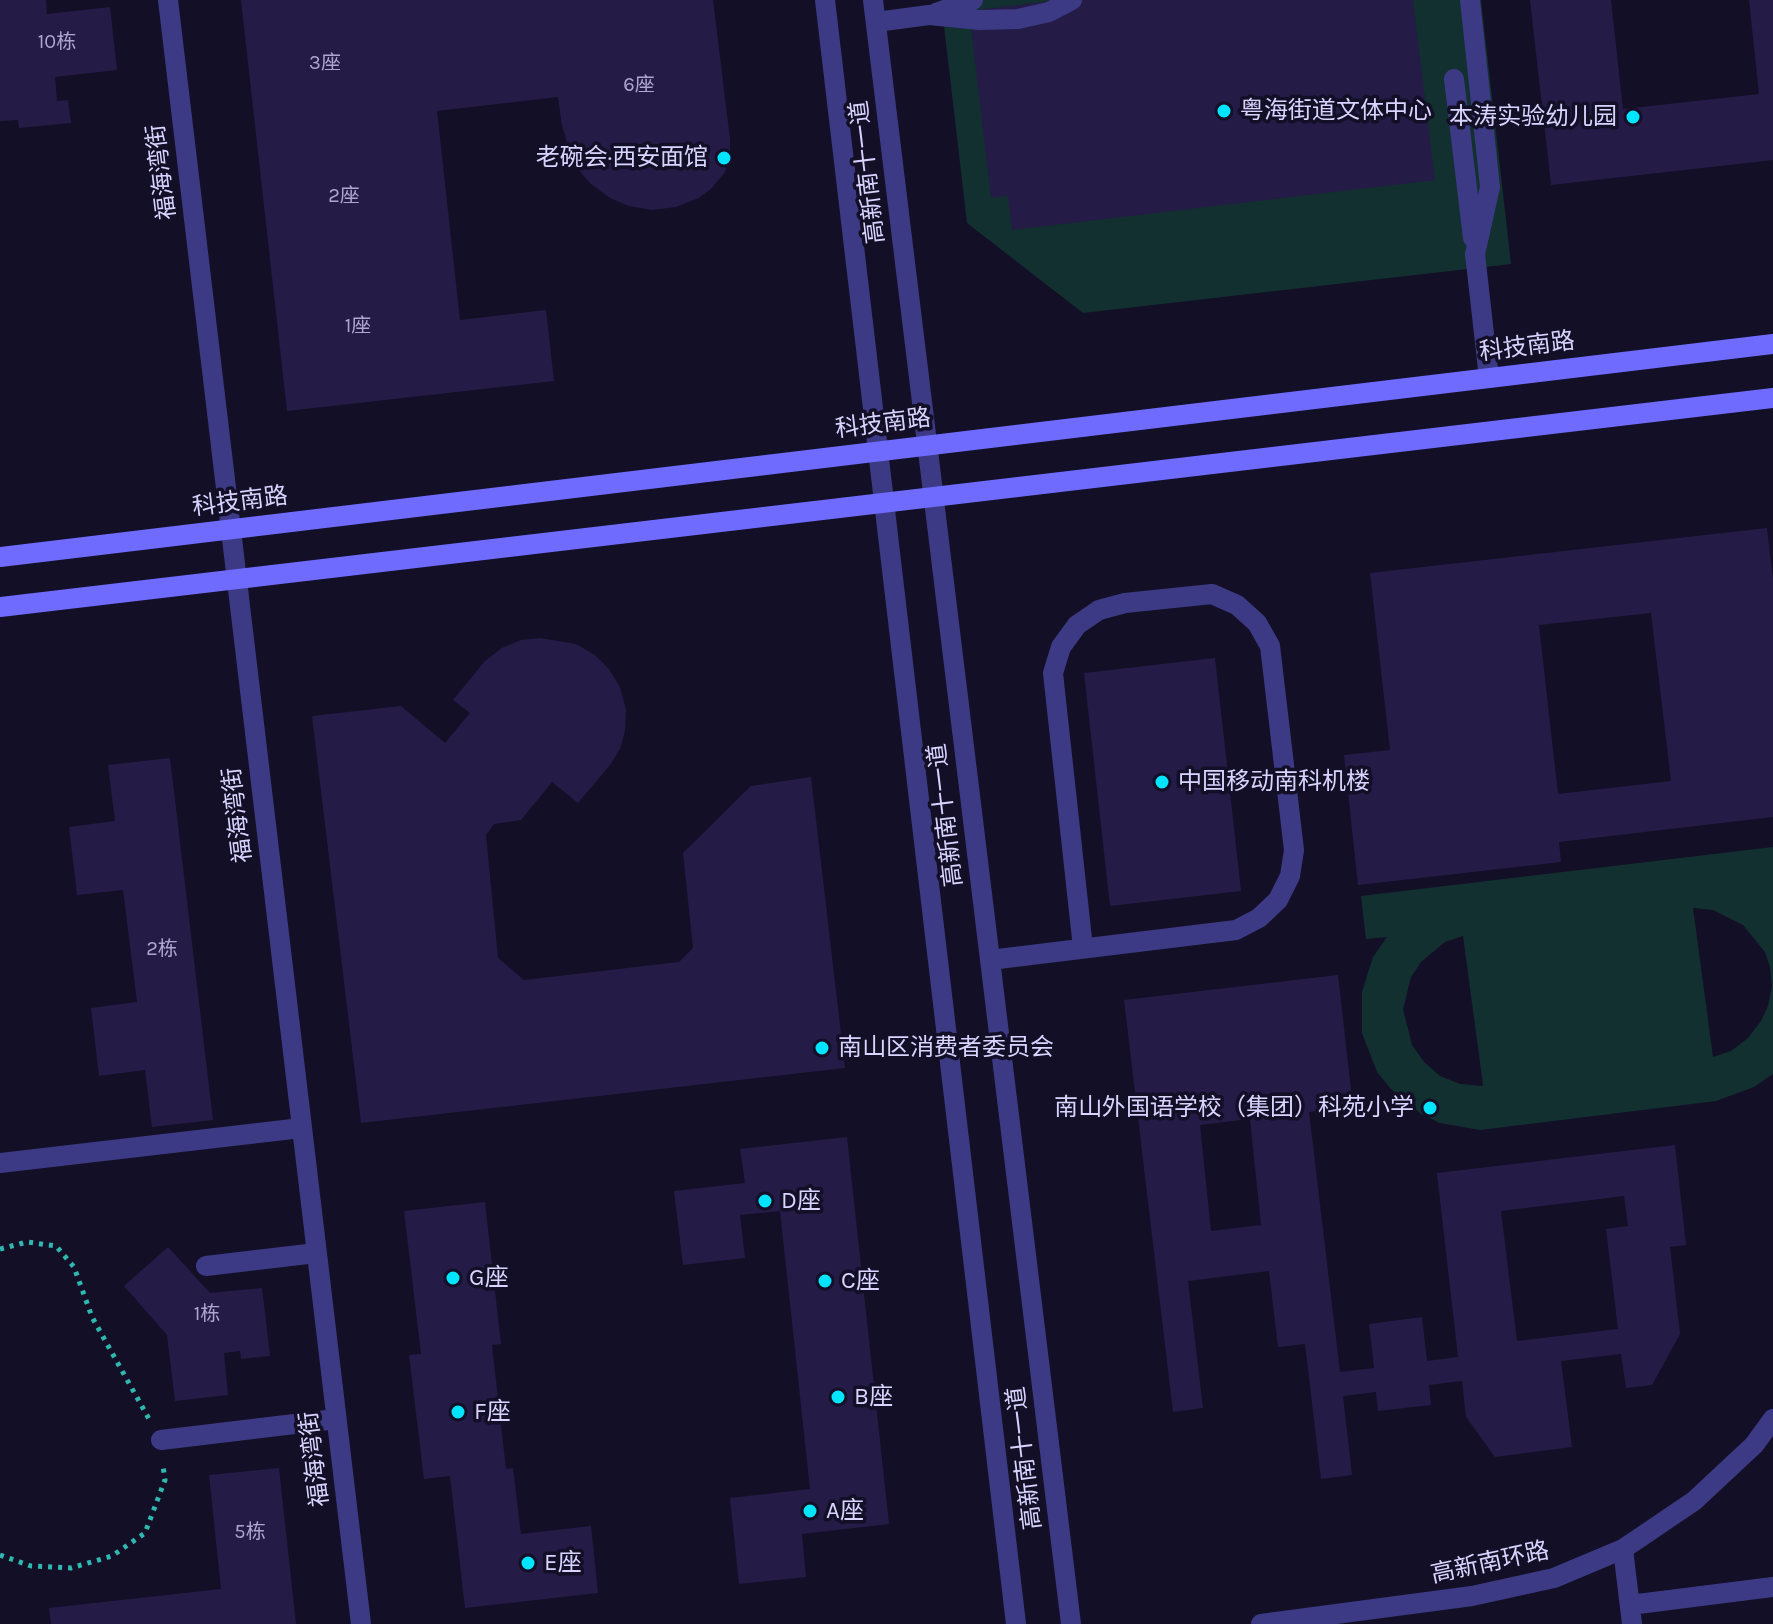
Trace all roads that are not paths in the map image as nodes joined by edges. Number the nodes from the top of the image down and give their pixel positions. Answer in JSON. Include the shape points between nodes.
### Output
{"nodes":[{"id":1,"x":168,"y":0,"type":"edge"},
{"id":2,"x":825,"y":0,"type":"edge"},
{"id":3,"x":873,"y":0,"type":"edge"},
{"id":4,"x":973,"y":0,"type":"edge"},
{"id":5,"x":1072,"y":0,"type":"edge"},
{"id":6,"x":1470,"y":0,"type":"edge"},
{"id":7,"x":929,"y":15,"type":"junction"},
{"id":8,"x":876,"y":22,"type":"junction"},
{"id":9,"x":1454,"y":79,"type":"dead end"},
{"id":10,"x":1475,"y":254,"type":"junction"},
{"id":11,"x":1773,"y":344,"type":"edge"},
{"id":12,"x":1489,"y":378,"type":"junction"},
{"id":13,"x":1773,"y":398,"type":"edge"},
{"id":14,"x":928,"y":445,"type":"junction"},
{"id":15,"x":878,"y":451,"type":"junction"},
{"id":16,"x":934,"y":497,"type":"junction"},
{"id":17,"x":884,"y":502,"type":"junction"},
{"id":18,"x":230,"y":529,"type":"junction"},
{"id":19,"x":0,"y":557,"type":"edge"},
{"id":20,"x":236,"y":579,"type":"junction"},
{"id":21,"x":0,"y":607,"type":"edge"},
{"id":22,"x":1083,"y":948,"type":"junction"},
{"id":23,"x":990,"y":960,"type":"junction"},
{"id":24,"x":301,"y":1128,"type":"junction"},
{"id":25,"x":0,"y":1163,"type":"edge"},
{"id":26,"x":316,"y":1253,"type":"junction"},
{"id":27,"x":206,"y":1266,"type":"dead end"},
{"id":28,"x":336,"y":1419,"type":"junction"},
{"id":29,"x":1773,"y":1419,"type":"edge"},
{"id":30,"x":161,"y":1440,"type":"road end"},
{"id":31,"x":1623,"y":1549,"type":"junction"},
{"id":32,"x":1773,"y":1587,"type":"edge"},
{"id":33,"x":1631,"y":1614,"type":"edge"},
{"id":34,"x":361,"y":1624,"type":"edge"},
{"id":35,"x":1016,"y":1624,"type":"edge"},
{"id":36,"x":1071,"y":1624,"type":"edge"},
{"id":37,"x":1261,"y":1624,"type":"edge"}],
"edges":[{"from":1,"to":18,"type":"street","name":"福海湾街"},
{"from":2,"to":15,"type":"street","name":"高新南十一道"},
{"from":3,"to":8,"type":"street","name":"高新南十一道"},
{"from":4,"to":7,"type":"street"},
{"from":5,"to":7,"type":"street","via":[[1018,19]]},
{"from":6,"to":10,"type":"street","via":[[1490,187]]},
{"from":7,"to":8,"type":"street"},
{"from":8,"to":14,"type":"street","name":"高新南十一道"},
{"from":9,"to":10,"type":"street"},
{"from":10,"to":12,"type":"street"},
{"from":11,"to":12,"type":"main road","name":"科技南路"},
{"from":12,"to":14,"type":"main road","name":"科技南路"},
{"from":13,"to":16,"type":"main road"},
{"from":14,"to":15,"type":"main road","name":"科技南路"},
{"from":14,"to":16,"type":"street","name":"高新南十一道"},
{"from":15,"to":17,"type":"street","name":"高新南十一道"},
{"from":15,"to":18,"type":"main road","name":"科技南路"},
{"from":16,"to":17,"type":"main road"},
{"from":16,"to":23,"type":"street","name":"高新南十一道"},
{"from":17,"to":20,"type":"main road"},
{"from":17,"to":35,"type":"street","name":"高新南十一道"},
{"from":18,"to":19,"type":"main road","name":"科技南路"},
{"from":18,"to":20,"type":"street","name":"福海湾街"},
{"from":20,"to":21,"type":"main road"},
{"from":20,"to":24,"type":"street","name":"福海湾街"},
{"from":22,"to":22,"type":"street","via":[[1236,930],[1278,900],[1290,876],[1294,850],[1270,646],[1257,623],[1237,605],[1212,594],[1099,610],[1077,625],[1061,647],[1053,673]]},
{"from":22,"to":23,"type":"street"},
{"from":23,"to":36,"type":"street","name":"高新南十一道"},
{"from":24,"to":25,"type":"street"},
{"from":24,"to":26,"type":"street","name":"福海湾街"},
{"from":26,"to":27,"type":"street"},
{"from":26,"to":28,"type":"street","name":"福海湾街"},
{"from":28,"to":30,"type":"street"},
{"from":28,"to":34,"type":"street","name":"福海湾街"},
{"from":29,"to":31,"type":"street","name":"高新南环路","via":[[1754,1445],[1694,1501]]},
{"from":31,"to":33,"type":"street"},
{"from":31,"to":37,"type":"street","name":"高新南环路","via":[[1554,1578],[1472,1596]]},
{"from":32,"to":33,"type":"street"}]}
